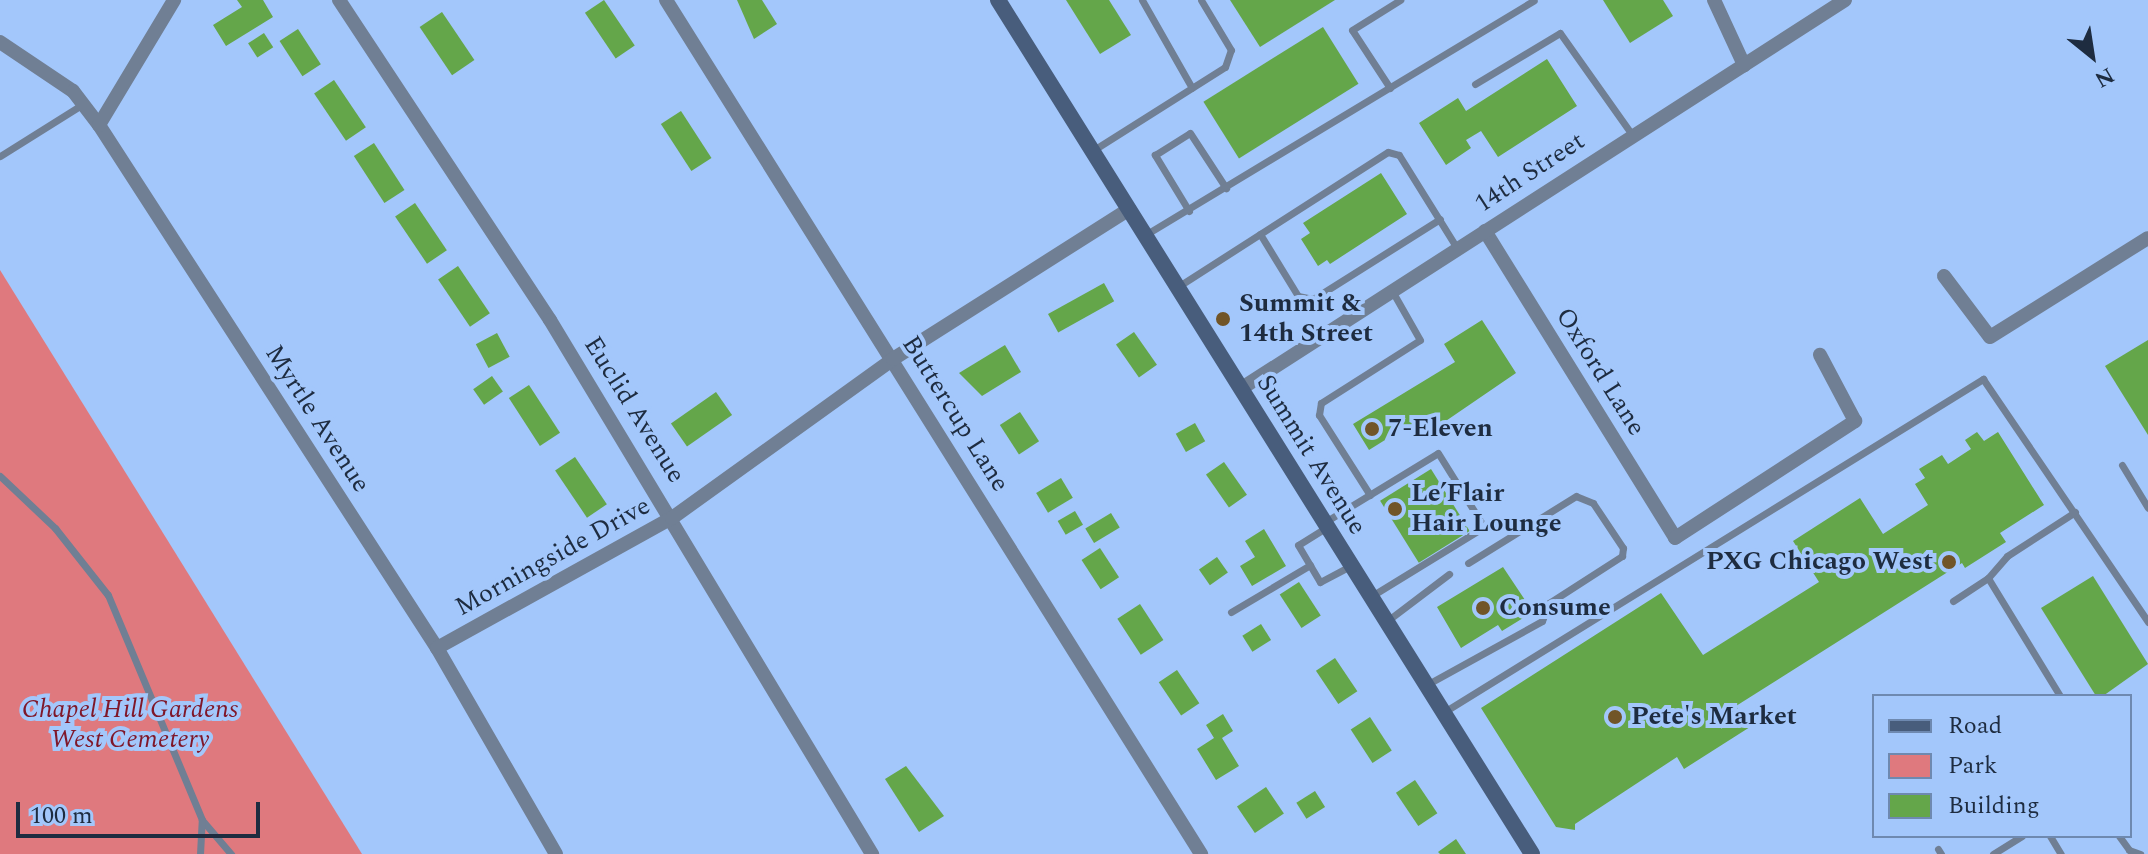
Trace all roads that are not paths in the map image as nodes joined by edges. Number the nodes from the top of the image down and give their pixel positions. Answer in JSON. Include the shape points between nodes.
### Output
{"nodes":[{"id":1,"x":174,"y":0,"type":"edge"},
{"id":2,"x":339,"y":0,"type":"edge"},
{"id":3,"x":666,"y":0,"type":"edge"},
{"id":4,"x":998,"y":0,"type":"edge"},
{"id":5,"x":1142,"y":0,"type":"edge"},
{"id":6,"x":1201,"y":0,"type":"edge"},
{"id":7,"x":1400,"y":0,"type":"edge"},
{"id":8,"x":1534,"y":0,"type":"edge"},
{"id":9,"x":1714,"y":0,"type":"edge"},
{"id":10,"x":1845,"y":0,"type":"edge"},
{"id":11,"x":0,"y":42,"type":"edge"},
{"id":12,"x":1744,"y":65,"type":"junction"},
{"id":13,"x":1475,"y":84,"type":"dead end"},
{"id":14,"x":1192,"y":88,"type":"junction"},
{"id":15,"x":1390,"y":88,"type":"junction"},
{"id":16,"x":83,"y":104,"type":"junction"},
{"id":17,"x":99,"y":125,"type":"junction"},
{"id":18,"x":1633,"y":136,"type":"junction"},
{"id":19,"x":1092,"y":151,"type":"junction"},
{"id":20,"x":0,"y":156,"type":"edge"},
{"id":21,"x":1226,"y":188,"type":"junction"},
{"id":22,"x":1129,"y":209,"type":"junction"},
{"id":23,"x":1189,"y":211,"type":"junction"},
{"id":24,"x":1440,"y":219,"type":"junction"},
{"id":25,"x":1485,"y":231,"type":"junction"},
{"id":26,"x":1260,"y":234,"type":"junction"},
{"id":27,"x":1145,"y":235,"type":"junction"},
{"id":28,"x":2148,"y":238,"type":"edge"},
{"id":29,"x":1457,"y":248,"type":"junction"},
{"id":30,"x":1944,"y":276,"type":"dead end"},
{"id":31,"x":1178,"y":287,"type":"junction"},
{"id":32,"x":1392,"y":291,"type":"junction"},
{"id":33,"x":1820,"y":355,"type":"dead end"},
{"id":34,"x":893,"y":359,"type":"junction"},
{"id":35,"x":1242,"y":388,"type":"junction"},
{"id":36,"x":2122,"y":465,"type":"dead end"},
{"id":37,"x":0,"y":476,"type":"edge"},
{"id":38,"x":1370,"y":495,"type":"junction"},
{"id":39,"x":2148,"y":508,"type":"edge"},
{"id":40,"x":2075,"y":512,"type":"junction"},
{"id":41,"x":672,"y":518,"type":"junction"},
{"id":42,"x":1327,"y":524,"type":"junction"},
{"id":43,"x":1468,"y":563,"type":"dead end"},
{"id":44,"x":1352,"y":564,"type":"junction"},
{"id":45,"x":1310,"y":565,"type":"junction"},
{"id":46,"x":1449,"y":574,"type":"dead end"},
{"id":47,"x":1988,"y":578,"type":"junction"},
{"id":48,"x":1371,"y":596,"type":"junction"},
{"id":49,"x":1953,"y":601,"type":"dead end"},
{"id":50,"x":1231,"y":612,"type":"dead end"},
{"id":51,"x":1387,"y":621,"type":"junction"},
{"id":52,"x":2148,"y":622,"type":"edge"},
{"id":53,"x":437,"y":648,"type":"junction"},
{"id":54,"x":1426,"y":685,"type":"junction"},
{"id":55,"x":2059,"y":694,"type":"edge"},
{"id":56,"x":1444,"y":712,"type":"junction"},
{"id":57,"x":202,"y":820,"type":"junction"},
{"id":58,"x":2019,"y":838,"type":"edge"},
{"id":59,"x":2128,"y":852,"type":"edge"},
{"id":60,"x":200,"y":854,"type":"edge"},
{"id":61,"x":231,"y":854,"type":"edge"},
{"id":62,"x":556,"y":854,"type":"edge"},
{"id":63,"x":872,"y":854,"type":"edge"},
{"id":64,"x":1201,"y":854,"type":"edge"},
{"id":65,"x":1532,"y":854,"type":"edge"},
{"id":66,"x":1993,"y":854,"type":"edge"},
{"id":67,"x":2140,"y":854,"type":"edge"}],
"edges":[{"from":1,"to":17,"type":"street"},
{"from":2,"to":41,"type":"street","name":"Euclid Avenue","via":[[550,320]]},
{"from":3,"to":34,"type":"street","name":"Buttercup Lane"},
{"from":4,"to":19,"type":"main road","name":"Summit Avenue"},
{"from":5,"to":14,"type":"lane"},
{"from":6,"to":14,"type":"lane","via":[[1231,50],[1225,67]]},
{"from":7,"to":15,"type":"lane","via":[[1352,30]]},
{"from":8,"to":15,"type":"lane"},
{"from":9,"to":12,"type":"street"},
{"from":10,"to":12,"type":"street","name":"14th Street"},
{"from":11,"to":16,"type":"street","name":"Myrtle Avenue","via":[[73,91]]},
{"from":12,"to":18,"type":"street","name":"14th Street"},
{"from":13,"to":18,"type":"lane","via":[[1560,33]]},
{"from":14,"to":19,"type":"lane"},
{"from":15,"to":21,"type":"lane"},
{"from":16,"to":17,"type":"street","name":"Myrtle Avenue"},
{"from":16,"to":20,"type":"lane"},
{"from":17,"to":53,"type":"street","name":"Myrtle Avenue"},
{"from":18,"to":25,"type":"street","name":"14th Street"},
{"from":19,"to":22,"type":"main road","name":"Summit Avenue"},
{"from":21,"to":23,"type":"lane"},
{"from":21,"to":23,"type":"lane","via":[[1190,133],[1155,155]]},
{"from":22,"to":27,"type":"main road","name":"Summit Avenue"},
{"from":22,"to":34,"type":"street","name":"Morningside Drive"},
{"from":23,"to":27,"type":"lane"},
{"from":24,"to":26,"type":"lane","via":[[1313,299],[1298,296]]},
{"from":24,"to":26,"type":"lane","via":[[1399,155],[1388,152]]},
{"from":24,"to":29,"type":"lane"},
{"from":25,"to":29,"type":"street","name":"14th Street"},
{"from":25,"to":33,"type":"street","name":"Oxford Lane","via":[[1675,538],[1855,421]]},
{"from":26,"to":31,"type":"lane"},
{"from":27,"to":31,"type":"main road","name":"Summit Avenue"},
{"from":28,"to":30,"type":"street","via":[[1990,337]]},
{"from":29,"to":32,"type":"street","name":"14th Street"},
{"from":31,"to":35,"type":"main road","name":"Summit Avenue"},
{"from":32,"to":35,"type":"street","name":"14th Street"},
{"from":32,"to":38,"type":"lane","via":[[1420,340],[1321,403],[1319,415]]},
{"from":34,"to":41,"type":"street","name":"Morningside Drive"},
{"from":34,"to":64,"type":"street","name":"Buttercup Lane"},
{"from":35,"to":42,"type":"main road","name":"Summit Avenue"},
{"from":36,"to":39,"type":"lane"},
{"from":37,"to":57,"type":"lane","via":[[55,528],[108,595]]},
{"from":38,"to":42,"type":"lane"},
{"from":38,"to":48,"type":"lane","via":[[1438,453],[1484,527]]},
{"from":40,"to":47,"type":"lane","via":[[2007,556]]},
{"from":40,"to":52,"type":"lane"},
{"from":40,"to":56,"type":"lane","via":[[1983,379]]},
{"from":41,"to":53,"type":"street","name":"Morningside Drive"},
{"from":41,"to":63,"type":"street","name":"Euclid Avenue"},
{"from":42,"to":44,"type":"main road","name":"Summit Avenue"},
{"from":42,"to":45,"type":"lane","via":[[1298,545]]},
{"from":43,"to":54,"type":"lane","via":[[1576,496],[1593,503],[1623,548],[1622,556],[1549,603],[1542,621]]},
{"from":44,"to":45,"type":"lane","via":[[1320,582]]},
{"from":44,"to":48,"type":"main road","name":"Summit Avenue"},
{"from":45,"to":50,"type":"lane"},
{"from":46,"to":51,"type":"lane"},
{"from":47,"to":49,"type":"lane"},
{"from":47,"to":55,"type":"lane"},
{"from":48,"to":51,"type":"main road","name":"Summit Avenue"},
{"from":51,"to":54,"type":"main road","name":"Summit Avenue"},
{"from":53,"to":62,"type":"street","name":"Myrtle Avenue"},
{"from":54,"to":56,"type":"main road","name":"Summit Avenue"},
{"from":56,"to":65,"type":"main road","name":"Summit Avenue"},
{"from":57,"to":60,"type":"lane"},
{"from":57,"to":61,"type":"lane"},
{"from":58,"to":66,"type":"lane"},
{"from":59,"to":67,"type":"lane"}]}
